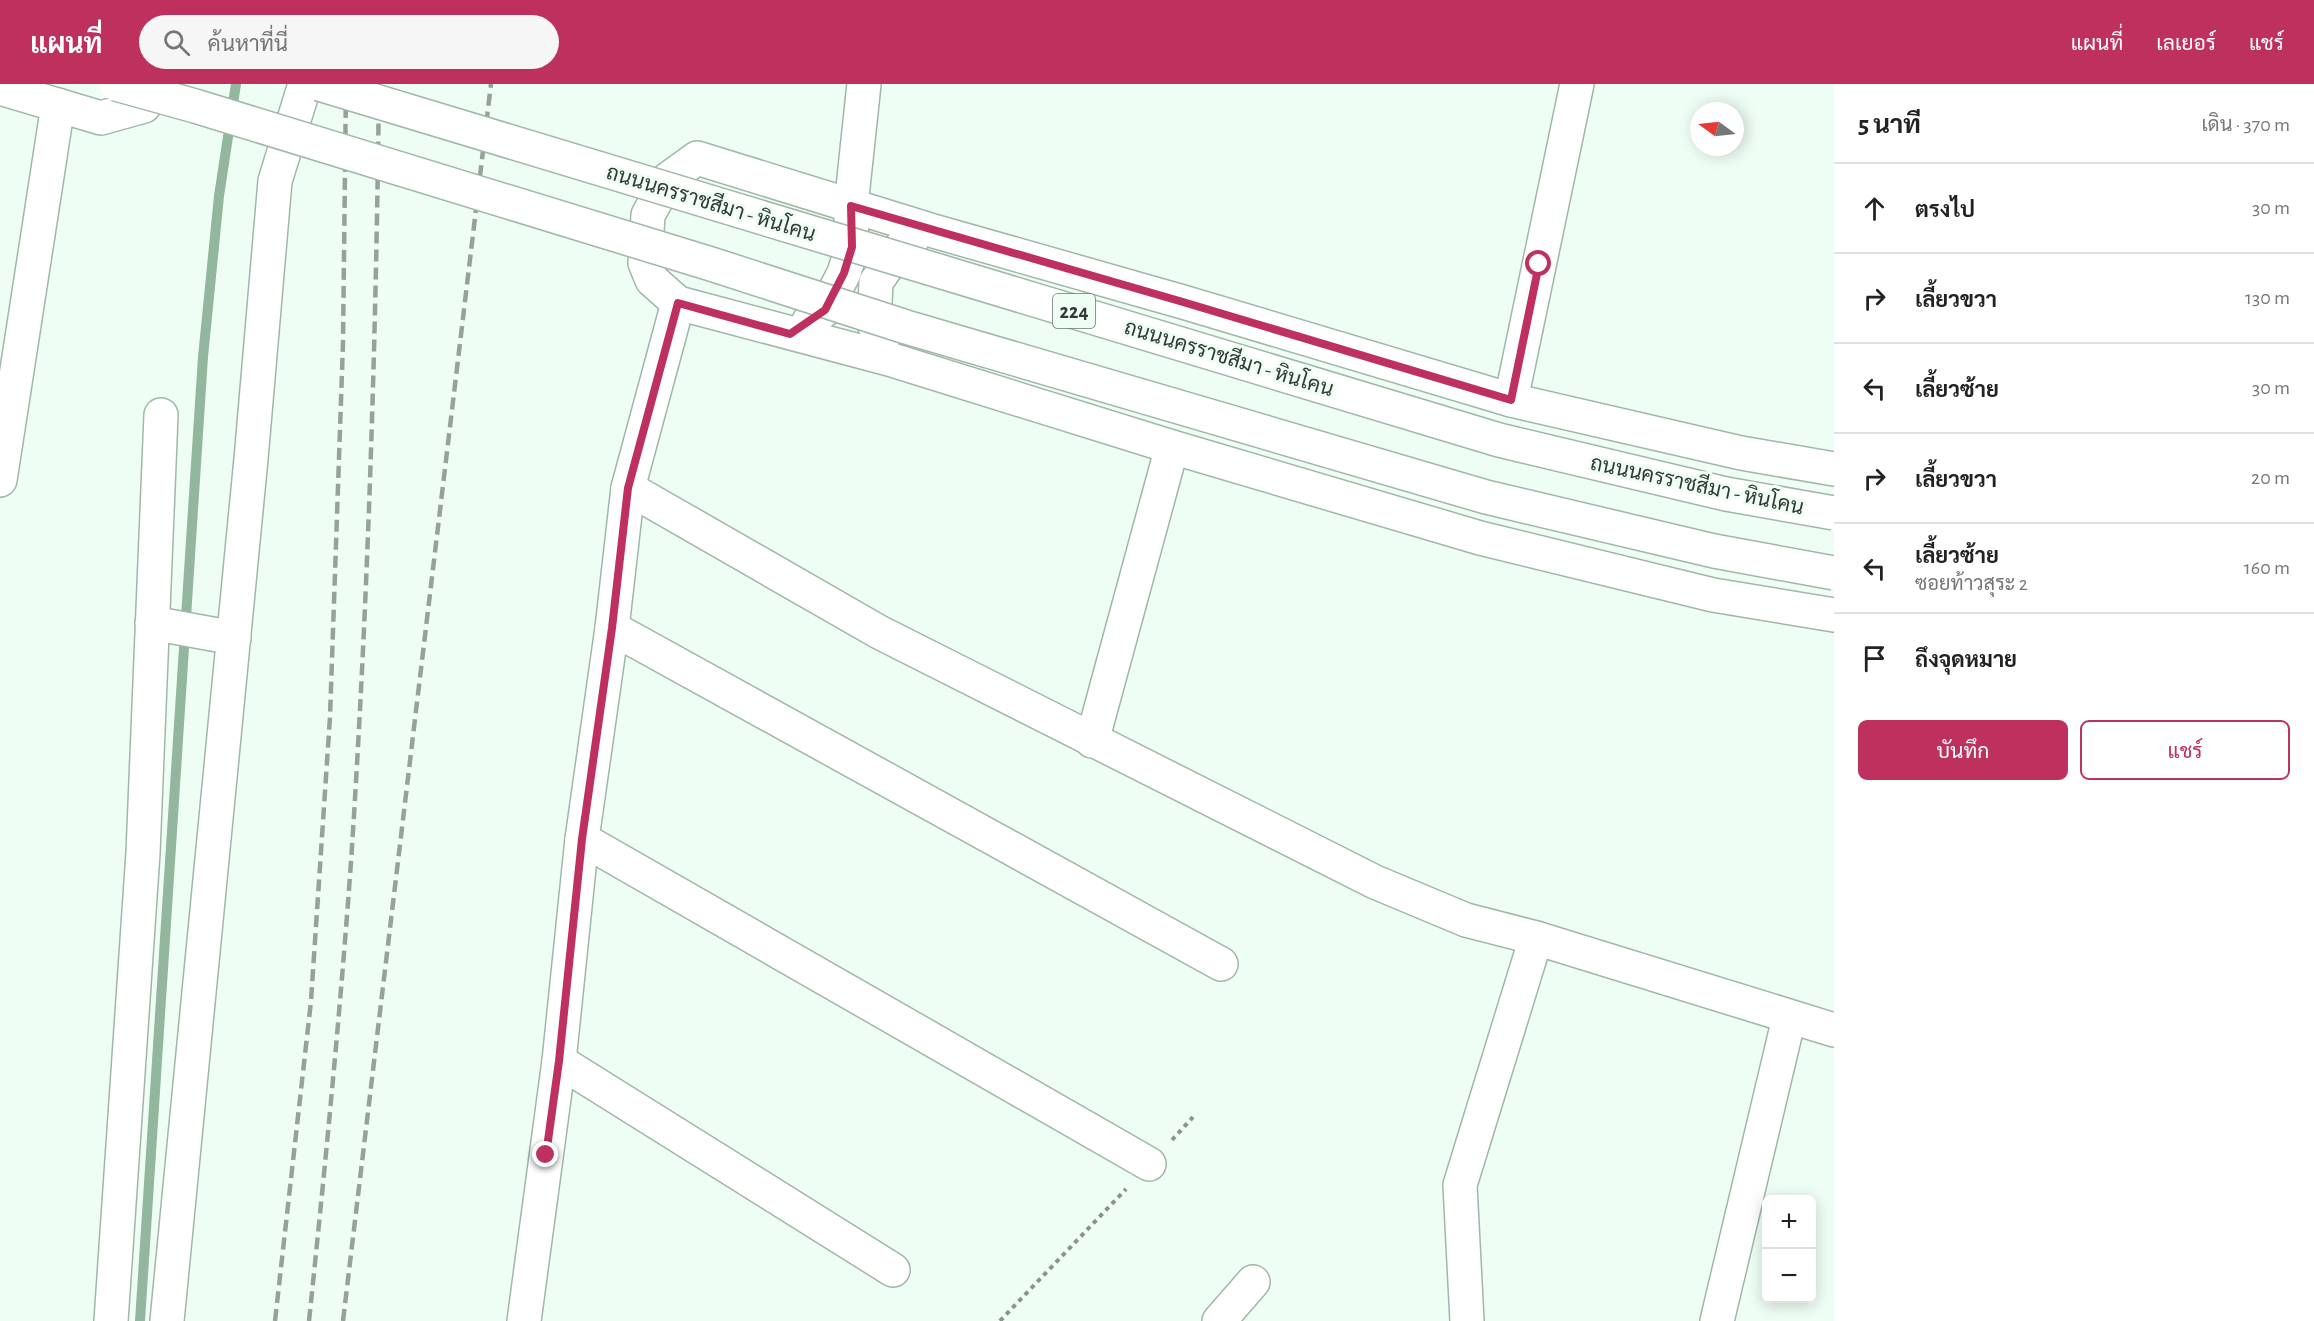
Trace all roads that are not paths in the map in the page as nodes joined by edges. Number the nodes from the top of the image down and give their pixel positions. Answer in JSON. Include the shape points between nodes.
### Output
{"nodes":[{"id":1,"x":116,"y":84,"type":"edge"},
{"id":2,"x":161,"y":84,"type":"edge"},
{"id":3,"x":305,"y":84,"type":"edge"},
{"id":4,"x":319,"y":84,"type":"edge"},
{"id":5,"x":864,"y":84,"type":"edge"},
{"id":6,"x":1576,"y":84,"type":"edge"},
{"id":7,"x":0,"y":88,"type":"edge"},
{"id":8,"x":58,"y":105,"type":"junction"},
{"id":9,"x":851,"y":206,"type":"junction"},
{"id":10,"x":930,"y":230,"type":"junction"},
{"id":11,"x":678,"y":303,"type":"junction"},
{"id":12,"x":790,"y":334,"type":"junction"},
{"id":13,"x":889,"y":359,"type":"junction"},
{"id":14,"x":1511,"y":400,"type":"junction"},
{"id":15,"x":161,"y":415,"type":"dead end"},
{"id":16,"x":1172,"y":447,"type":"junction"},
{"id":17,"x":1834,"y":469,"type":"edge"},
{"id":18,"x":0,"y":480,"type":"edge"},
{"id":19,"x":628,"y":488,"type":"junction"},
{"id":20,"x":1834,"y":513,"type":"edge"},
{"id":21,"x":1834,"y":573,"type":"edge"},
{"id":22,"x":1834,"y":615,"type":"edge"},
{"id":23,"x":161,"y":624,"type":"junction"},
{"id":24,"x":612,"y":628,"type":"junction"},
{"id":25,"x":221,"y":636,"type":"junction"},
{"id":26,"x":1092,"y":741,"type":"junction"},
{"id":27,"x":582,"y":839,"type":"junction"},
{"id":28,"x":1536,"y":938,"type":"junction"},
{"id":29,"x":1221,"y":964,"type":"dead end"},
{"id":30,"x":1789,"y":1018,"type":"junction"},
{"id":31,"x":1834,"y":1030,"type":"edge"},
{"id":32,"x":559,"y":1061,"type":"junction"},
{"id":33,"x":1149,"y":1164,"type":"road end"},
{"id":34,"x":893,"y":1270,"type":"dead end"},
{"id":35,"x":1253,"y":1282,"type":"dead end"},
{"id":36,"x":111,"y":1321,"type":"edge"},
{"id":37,"x":167,"y":1321,"type":"edge"},
{"id":38,"x":524,"y":1321,"type":"edge"},
{"id":39,"x":1219,"y":1321,"type":"edge"},
{"id":40,"x":1467,"y":1321,"type":"edge"},
{"id":41,"x":1718,"y":1321,"type":"edge"}],
"edges":[{"from":1,"to":21,"type":"street","bridge":true,"via":[[906,327],[1486,497],[1714,551]]},
{"from":2,"to":8,"type":"street","via":[[144,106],[101,118]]},
{"from":3,"to":25,"type":"street","via":[[275,181]]},
{"from":4,"to":20,"type":"street","name":"ถนนนครราชสีมา - หินโคน","number":"224","bridge":true,"via":[[1499,440],[1726,494]]},
{"from":5,"to":9,"type":"street"},
{"from":6,"to":14,"type":"street"},
{"from":7,"to":8,"type":"street"},
{"from":8,"to":18,"type":"street"},
{"from":9,"to":10,"type":"street"},
{"from":9,"to":11,"type":"street","via":[[697,158],[668,179],[648,215],[645,263],[652,280]]},
{"from":9,"to":12,"type":"street","via":[[852,247],[844,273],[825,310]]},
{"from":10,"to":13,"type":"street","via":[[901,247],[876,282],[874,324]]},
{"from":10,"to":14,"type":"street"},
{"from":11,"to":12,"type":"street"},
{"from":11,"to":19,"type":"street"},
{"from":12,"to":13,"type":"street"},
{"from":13,"to":16,"type":"street"},
{"from":14,"to":17,"type":"street","via":[[1741,453]]},
{"from":15,"to":23,"type":"street"},
{"from":16,"to":22,"type":"street","via":[[1480,538],[1713,595]]},
{"from":16,"to":26,"type":"street"},
{"from":19,"to":24,"type":"street"},
{"from":19,"to":26,"type":"street","via":[[879,632]]},
{"from":23,"to":25,"type":"street"},
{"from":23,"to":36,"type":"street"},
{"from":24,"to":27,"type":"street"},
{"from":24,"to":29,"type":"street"},
{"from":25,"to":37,"type":"street"},
{"from":26,"to":28,"type":"street","via":[[1375,882],[1466,920]]},
{"from":27,"to":32,"type":"street"},
{"from":27,"to":33,"type":"street"},
{"from":28,"to":30,"type":"street"},
{"from":28,"to":40,"type":"street","via":[[1460,1185]]},
{"from":30,"to":31,"type":"street"},
{"from":30,"to":41,"type":"street"},
{"from":32,"to":34,"type":"street"},
{"from":32,"to":38,"type":"street"},
{"from":35,"to":39,"type":"street"}]}
